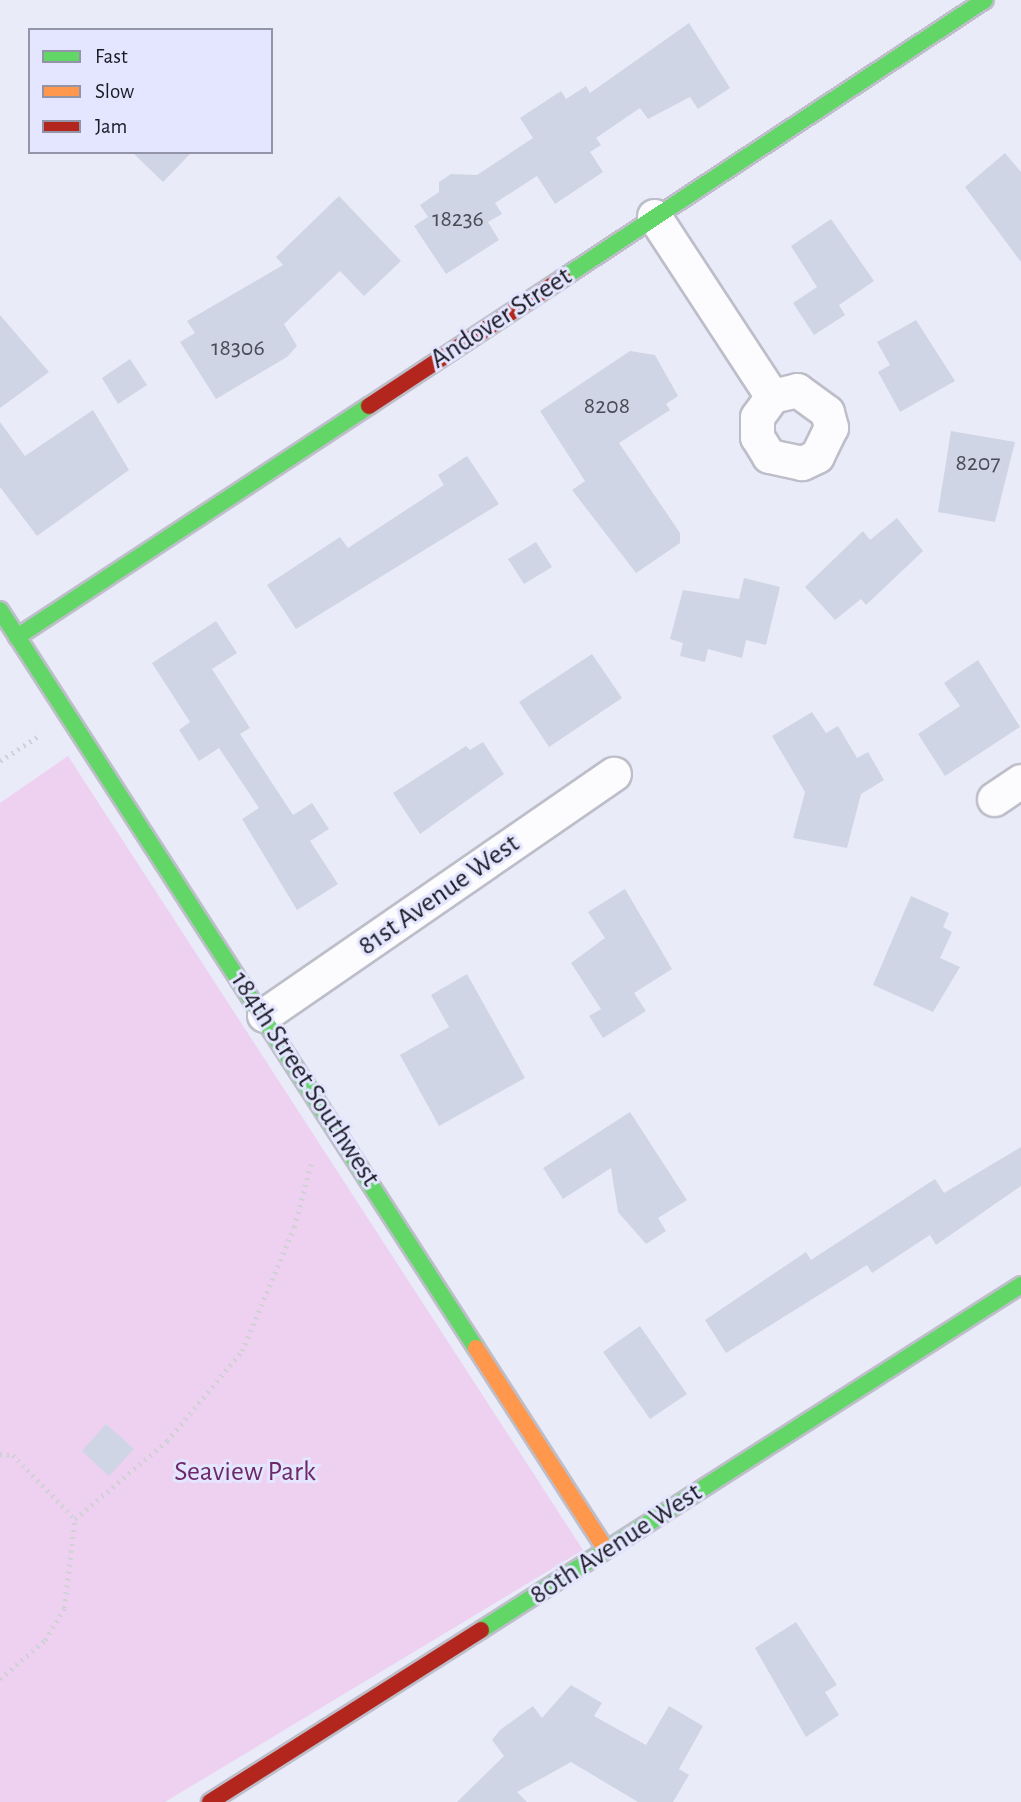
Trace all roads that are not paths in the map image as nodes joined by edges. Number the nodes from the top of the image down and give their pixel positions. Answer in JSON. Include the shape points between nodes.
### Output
{"nodes":[{"id":1,"x":985,"y":0,"type":"edge"},
{"id":2,"x":654,"y":216,"type":"junction"},
{"id":3,"x":772,"y":396,"type":"dead end"},
{"id":4,"x":0,"y":610,"type":"edge"},
{"id":5,"x":17,"y":636,"type":"junction"},
{"id":6,"x":614,"y":774,"type":"dead end"},
{"id":7,"x":264,"y":1015,"type":"junction"},
{"id":8,"x":1021,"y":1285,"type":"edge"},
{"id":9,"x":606,"y":1550,"type":"junction"},
{"id":10,"x":210,"y":1802,"type":"edge"}],
"edges":[{"from":1,"to":2,"type":"street","name":"Andover Street"},
{"from":2,"to":3,"type":"street"},
{"from":2,"to":5,"type":"street","name":"Andover Street"},
{"from":4,"to":5,"type":"street","name":"184th Street Southwest"},
{"from":5,"to":7,"type":"street","name":"184th Street Southwest"},
{"from":6,"to":7,"type":"street","name":"81st Avenue West"},
{"from":7,"to":9,"type":"street","name":"184th Street Southwest"},
{"from":8,"to":9,"type":"street","name":"80th Avenue West"},
{"from":9,"to":10,"type":"street","name":"80th Avenue West"}]}
